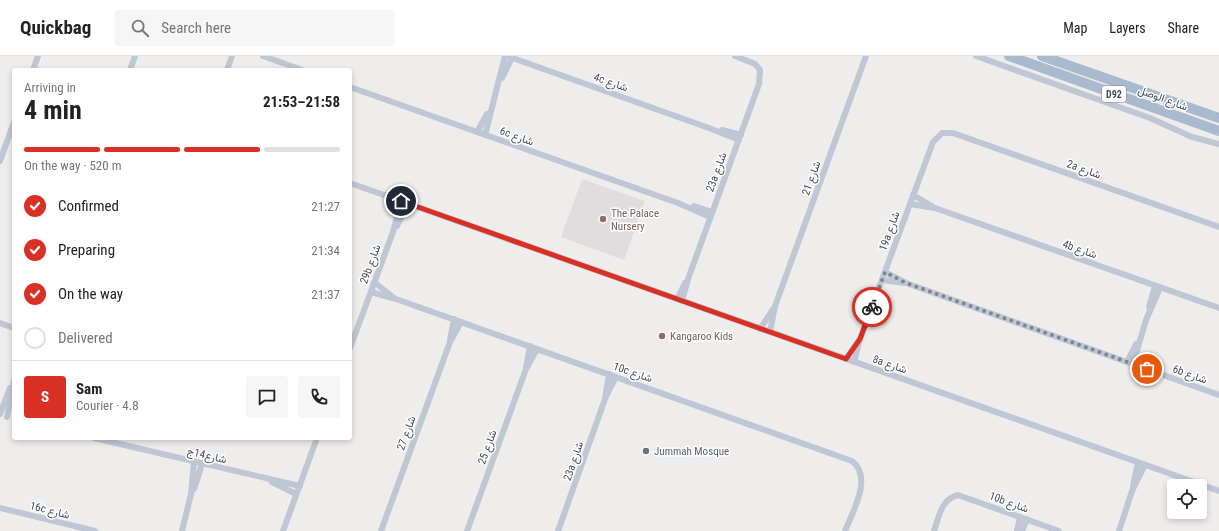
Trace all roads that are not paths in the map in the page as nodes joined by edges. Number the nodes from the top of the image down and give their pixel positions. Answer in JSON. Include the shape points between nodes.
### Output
{"nodes":[{"id":1,"x":38,"y":56,"type":"edge"},
{"id":2,"x":135,"y":56,"type":"edge"},
{"id":3,"x":232,"y":56,"type":"edge"},
{"id":4,"x":263,"y":56,"type":"edge"},
{"id":5,"x":735,"y":56,"type":"edge"},
{"id":6,"x":866,"y":56,"type":"edge"},
{"id":7,"x":976,"y":56,"type":"edge"},
{"id":8,"x":1009,"y":56,"type":"edge"},
{"id":9,"x":1042,"y":56,"type":"edge"},
{"id":10,"x":508,"y":57,"type":"edge"},
{"id":11,"x":34,"y":68,"type":"edge"},
{"id":12,"x":131,"y":68,"type":"edge"},
{"id":13,"x":228,"y":68,"type":"edge"},
{"id":14,"x":296,"y":68,"type":"edge"},
{"id":15,"x":352,"y":88,"type":"edge"},
{"id":16,"x":490,"y":110,"type":"junction"},
{"id":17,"x":1218,"y":117,"type":"edge"},
{"id":18,"x":12,"y":128,"type":"edge"},
{"id":19,"x":1219,"y":131,"type":"edge"},
{"id":20,"x":477,"y":132,"type":"junction"},
{"id":21,"x":942,"y":133,"type":"joint"},
{"id":22,"x":485,"y":135,"type":"junction"},
{"id":23,"x":740,"y":138,"type":"junction"},
{"id":24,"x":1219,"y":144,"type":"edge"},
{"id":25,"x":0,"y":161,"type":"edge"},
{"id":26,"x":352,"y":184,"type":"edge"},
{"id":27,"x":913,"y":195,"type":"junction"},
{"id":28,"x":401,"y":201,"type":"junction"},
{"id":29,"x":408,"y":203,"type":"junction"},
{"id":30,"x":910,"y":204,"type":"junction"},
{"id":31,"x":935,"y":208,"type":"junction"},
{"id":32,"x":711,"y":215,"type":"junction"},
{"id":33,"x":1219,"y":227,"type":"edge"},
{"id":34,"x":393,"y":232,"type":"junction"},
{"id":35,"x":885,"y":272,"type":"junction"},
{"id":36,"x":882,"y":280,"type":"junction"},
{"id":37,"x":374,"y":282,"type":"junction"},
{"id":38,"x":906,"y":283,"type":"junction"},
{"id":39,"x":1158,"y":287,"type":"junction"},
{"id":40,"x":371,"y":292,"type":"junction"},
{"id":41,"x":396,"y":299,"type":"junction"},
{"id":42,"x":680,"y":300,"type":"junction"},
{"id":43,"x":775,"y":306,"type":"junction"},
{"id":44,"x":1219,"y":308,"type":"edge"},
{"id":45,"x":454,"y":319,"type":"junction"},
{"id":46,"x":0,"y":322,"type":"edge"},
{"id":47,"x":460,"y":322,"type":"junction"},
{"id":48,"x":12,"y":324,"type":"edge"},
{"id":49,"x":12,"y":327,"type":"edge"},
{"id":50,"x":760,"y":329,"type":"junction"},
{"id":51,"x":770,"y":332,"type":"junction"},
{"id":52,"x":860,"y":339,"type":"junction"},
{"id":53,"x":450,"y":342,"type":"junction"},
{"id":54,"x":352,"y":343,"type":"edge"},
{"id":55,"x":530,"y":346,"type":"junction"},
{"id":56,"x":536,"y":349,"type":"junction"},
{"id":57,"x":846,"y":359,"type":"junction"},
{"id":58,"x":854,"y":362,"type":"junction"},
{"id":59,"x":1130,"y":363,"type":"junction"},
{"id":60,"x":526,"y":369,"type":"junction"},
{"id":61,"x":609,"y":374,"type":"junction"},
{"id":62,"x":616,"y":377,"type":"junction"},
{"id":63,"x":12,"y":386,"type":"edge"},
{"id":64,"x":1219,"y":395,"type":"edge"},
{"id":65,"x":606,"y":398,"type":"junction"},
{"id":66,"x":12,"y":406,"type":"edge"},
{"id":67,"x":0,"y":414,"type":"edge"},
{"id":68,"x":11,"y":418,"type":"edge"},
{"id":69,"x":102,"y":440,"type":"edge"},
{"id":70,"x":316,"y":440,"type":"edge"},
{"id":71,"x":194,"y":462,"type":"junction"},
{"id":72,"x":202,"y":464,"type":"junction"},
{"id":73,"x":1141,"y":464,"type":"junction"},
{"id":74,"x":269,"y":480,"type":"junction"},
{"id":75,"x":300,"y":486,"type":"junction"},
{"id":76,"x":1219,"y":491,"type":"edge"},
{"id":77,"x":191,"y":494,"type":"junction"},
{"id":78,"x":296,"y":494,"type":"junction"},
{"id":79,"x":0,"y":508,"type":"edge"},
{"id":80,"x":1020,"y":517,"type":"junction"},
{"id":81,"x":1027,"y":520,"type":"junction"},
{"id":82,"x":95,"y":531,"type":"edge"},
{"id":83,"x":182,"y":531,"type":"edge"},
{"id":84,"x":283,"y":531,"type":"edge"},
{"id":85,"x":381,"y":531,"type":"edge"},
{"id":86,"x":467,"y":531,"type":"edge"},
{"id":87,"x":558,"y":531,"type":"edge"},
{"id":88,"x":845,"y":531,"type":"edge"},
{"id":89,"x":934,"y":531,"type":"edge"},
{"id":90,"x":1017,"y":531,"type":"edge"},
{"id":91,"x":1022,"y":531,"type":"edge"},
{"id":92,"x":1059,"y":531,"type":"edge"},
{"id":93,"x":1119,"y":531,"type":"edge"}],
"edges":[{"from":1,"to":11,"type":"street"},
{"from":2,"to":12,"type":"street"},
{"from":3,"to":13,"type":"street"},
{"from":4,"to":14,"type":"street"},
{"from":5,"to":23,"type":"street","name":"23a شارع","via":[[755,64],[760,70],[759,84]]},
{"from":6,"to":43,"type":"street","name":"شارع 21"},
{"from":7,"to":24,"type":"street","via":[[1150,118],[1192,137]]},
{"from":8,"to":19,"type":"main road","name":"شارع الوصل","number":"D92"},
{"from":9,"to":17,"type":"main road","name":"شارع الوصل","number":"D92"},
{"from":10,"to":16,"type":"street"},
{"from":10,"to":23,"type":"street","name":"4c شارع"},
{"from":15,"to":20,"type":"street","name":"6c شارع"},
{"from":16,"to":20,"type":"street"},
{"from":16,"to":22,"type":"street"},
{"from":18,"to":25,"type":"street"},
{"from":20,"to":22,"type":"street","name":"6c شارع"},
{"from":21,"to":27,"type":"street","name":"19a شارع","via":[[936,136],[933,142]]},
{"from":21,"to":33,"type":"street","name":"2a شارع","via":[[953,133]]},
{"from":22,"to":32,"type":"street","name":"6c شارع"},
{"from":23,"to":32,"type":"street","name":"23a شارع"},
{"from":26,"to":28,"type":"street","name":"8a شارع"},
{"from":27,"to":30,"type":"street","name":"19a شارع"},
{"from":27,"to":31,"type":"street","name":"4b شارع"},
{"from":28,"to":29,"type":"street","name":"8a شارع"},
{"from":28,"to":34,"type":"street","name":"29b شارع"},
{"from":29,"to":34,"type":"street","name":"29b شارع"},
{"from":29,"to":42,"type":"street","name":"8a شارع"},
{"from":30,"to":31,"type":"street","name":"4b شارع"},
{"from":30,"to":35,"type":"street","name":"19a شارع"},
{"from":31,"to":39,"type":"street","name":"4b شارع"},
{"from":32,"to":42,"type":"street","name":"23a شارع"},
{"from":34,"to":37,"type":"street","name":"29b شارع"},
{"from":35,"to":36,"type":"street","name":"19a شارع"},
{"from":35,"to":38,"type":"street","name":"6b شارع"},
{"from":36,"to":38,"type":"street","name":"6b شارع"},
{"from":36,"to":52,"type":"street","name":"19a شارع"},
{"from":37,"to":40,"type":"street","name":"29b شارع"},
{"from":37,"to":41,"type":"street","name":"10c شارع"},
{"from":38,"to":59,"type":"street","name":"6b شارع"},
{"from":39,"to":44,"type":"street","name":"4b شارع"},
{"from":39,"to":59,"type":"street"},
{"from":40,"to":41,"type":"street","name":"10c شارع"},
{"from":40,"to":54,"type":"street","name":"29b شارع"},
{"from":41,"to":45,"type":"street","name":"10c شارع"},
{"from":42,"to":50,"type":"street","name":"8a شارع"},
{"from":43,"to":50,"type":"street","name":"شارع 21"},
{"from":43,"to":51,"type":"street","name":"شارع 21"},
{"from":45,"to":47,"type":"street","name":"10c شارع"},
{"from":45,"to":53,"type":"street","name":"شارع 27"},
{"from":46,"to":48,"type":"street"},
{"from":46,"to":49,"type":"street"},
{"from":47,"to":53,"type":"street","name":"شارع 27"},
{"from":47,"to":55,"type":"street","name":"10c شارع"},
{"from":50,"to":51,"type":"street","name":"8a شارع"},
{"from":51,"to":57,"type":"street","name":"8a شارع"},
{"from":52,"to":57,"type":"street","name":"19a شارع"},
{"from":52,"to":58,"type":"street","name":"19a شارع"},
{"from":53,"to":85,"type":"street","name":"شارع 27"},
{"from":55,"to":56,"type":"street","name":"10c شارع"},
{"from":55,"to":60,"type":"street","name":"شارع 25"},
{"from":56,"to":60,"type":"street","name":"شارع 25"},
{"from":56,"to":61,"type":"street","name":"10c شارع"},
{"from":57,"to":58,"type":"street","name":"8a شارع"},
{"from":58,"to":73,"type":"street","name":"8a شارع"},
{"from":59,"to":64,"type":"street","name":"6b شارع"},
{"from":60,"to":86,"type":"street","name":"شارع 25"},
{"from":61,"to":62,"type":"street","name":"10c شارع"},
{"from":61,"to":65,"type":"street","name":"23a شارع"},
{"from":62,"to":65,"type":"street","name":"23a شارع"},
{"from":62,"to":88,"type":"street","name":"10c شارع","via":[[852,461],[860,470],[860,488]]},
{"from":63,"to":67,"type":"street"},
{"from":65,"to":87,"type":"street","name":"23a شارع"},
{"from":66,"to":68,"type":"street"},
{"from":67,"to":68,"type":"street"},
{"from":69,"to":71,"type":"street","name":"شارع14ج"},
{"from":70,"to":75,"type":"street"},
{"from":71,"to":72,"type":"street","name":"شارع14ج"},
{"from":71,"to":77,"type":"street"},
{"from":72,"to":74,"type":"street","name":"شارع14ج"},
{"from":72,"to":77,"type":"street"},
{"from":73,"to":76,"type":"street","name":"8a شارع"},
{"from":73,"to":93,"type":"street"},
{"from":74,"to":75,"type":"street","name":"شارع14ج"},
{"from":74,"to":78,"type":"street","name":"شارع14ج"},
{"from":75,"to":78,"type":"street"},
{"from":77,"to":83,"type":"street"},
{"from":78,"to":84,"type":"street"},
{"from":79,"to":82,"type":"street","name":"16c شارع"},
{"from":80,"to":81,"type":"street","name":"10b شارع"},
{"from":80,"to":89,"type":"street","name":"10b شارع","via":[[964,496],[952,496],[944,504]]},
{"from":80,"to":90,"type":"street"},
{"from":81,"to":91,"type":"street"},
{"from":81,"to":92,"type":"street","name":"10b شارع"}]}
